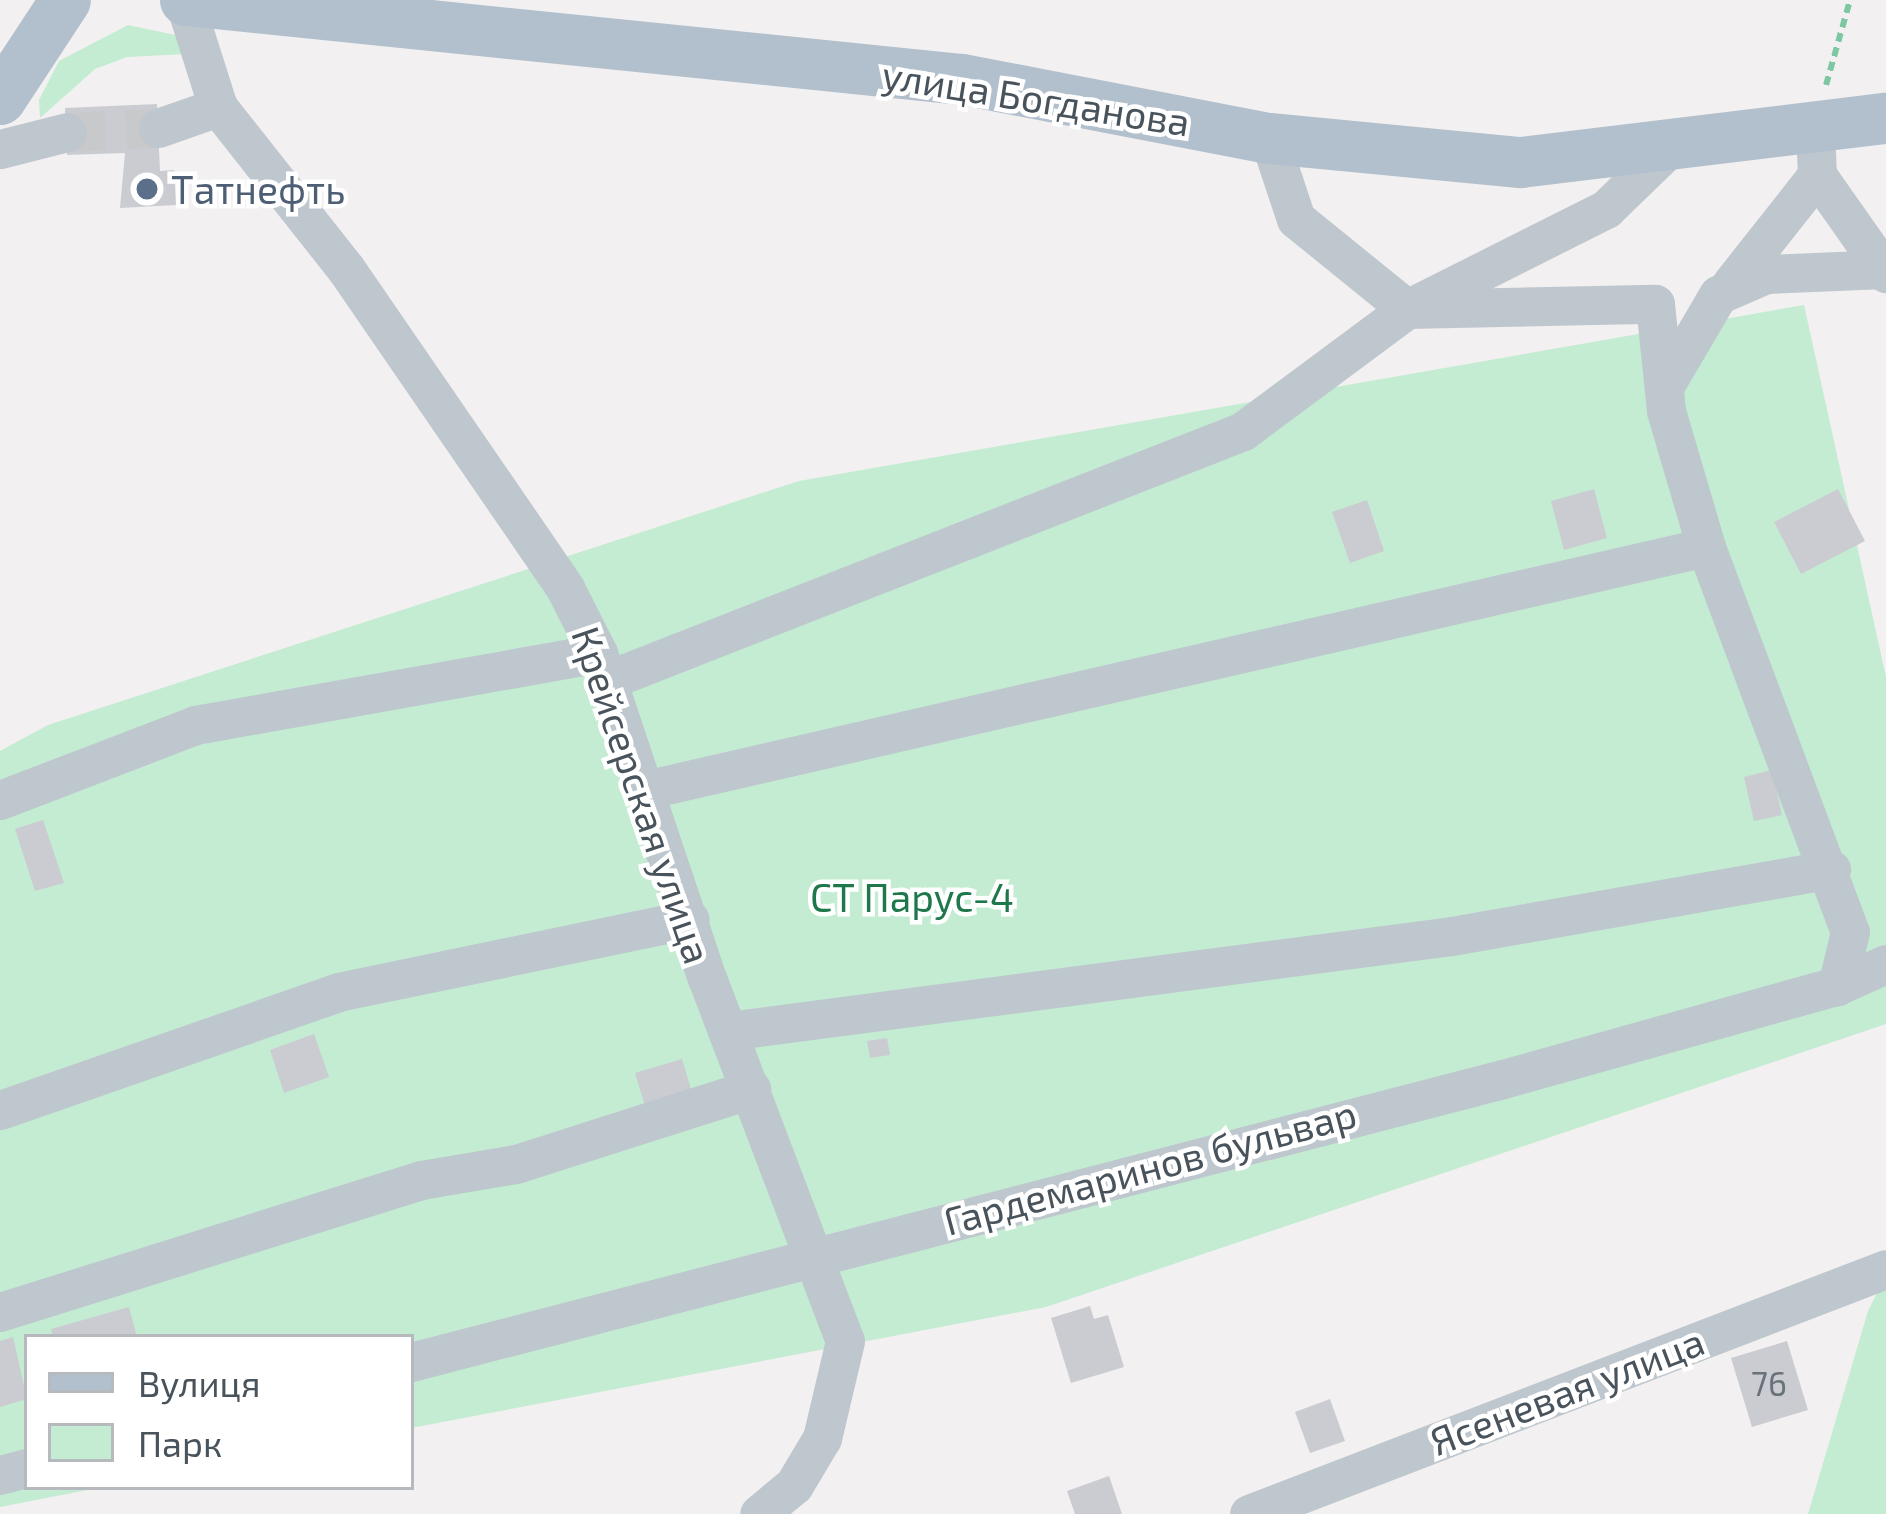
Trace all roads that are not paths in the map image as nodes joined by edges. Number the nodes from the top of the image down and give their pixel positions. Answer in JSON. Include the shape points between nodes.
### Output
{"nodes":[{"id":1,"x":65,"y":0,"type":"edge"},
{"id":2,"x":184,"y":0,"type":"edge"},
{"id":3,"x":0,"y":99,"type":"edge"},
{"id":4,"x":218,"y":107,"type":"junction"},
{"id":5,"x":1886,"y":118,"type":"edge"},
{"id":6,"x":158,"y":128,"type":"tunnel mouth"},
{"id":7,"x":67,"y":132,"type":"tunnel mouth"},
{"id":8,"x":1269,"y":139,"type":"junction"},
{"id":9,"x":1672,"y":145,"type":"junction"},
{"id":10,"x":0,"y":149,"type":"edge"},
{"id":11,"x":1816,"y":152,"type":"junction"},
{"id":12,"x":1884,"y":271,"type":"edge"},
{"id":13,"x":1718,"y":296,"type":"junction"},
{"id":14,"x":1407,"y":309,"type":"junction"},
{"id":15,"x":1664,"y":387,"type":"junction"},
{"id":16,"x":1706,"y":547,"type":"junction"},
{"id":17,"x":603,"y":667,"type":"junction"},
{"id":18,"x":649,"y":789,"type":"junction"},
{"id":19,"x":0,"y":800,"type":"edge"},
{"id":20,"x":1831,"y":869,"type":"junction"},
{"id":21,"x":689,"y":919,"type":"junction"},
{"id":22,"x":1886,"y":964,"type":"edge"},
{"id":23,"x":1837,"y":986,"type":"junction"},
{"id":24,"x":728,"y":1031,"type":"junction"},
{"id":25,"x":751,"y":1089,"type":"junction"},
{"id":26,"x":0,"y":1110,"type":"edge"},
{"id":27,"x":808,"y":1256,"type":"junction"},
{"id":28,"x":1886,"y":1269,"type":"edge"},
{"id":29,"x":0,"y":1312,"type":"edge"},
{"id":30,"x":414,"y":1361,"type":"edge"},
{"id":31,"x":759,"y":1514,"type":"edge"},
{"id":32,"x":1250,"y":1514,"type":"edge"}],
"edges":[{"from":1,"to":3,"type":"main road"},
{"from":2,"to":4,"type":"street","name":"Крейсерская улица"},
{"from":2,"to":8,"type":"main road","name":"улица Богданова","via":[[962,80]]},
{"from":4,"to":6,"type":"street"},
{"from":4,"to":17,"type":"street","name":"Крейсерская улица","via":[[346,269],[566,588]]},
{"from":5,"to":11,"type":"main road","name":"улица Богданова"},
{"from":7,"to":10,"type":"street"},
{"from":8,"to":9,"type":"main road","name":"улица Богданова","via":[[1520,162]]},
{"from":8,"to":14,"type":"street","via":[[1296,219]]},
{"from":9,"to":11,"type":"main road","name":"улица Богданова"},
{"from":9,"to":14,"type":"street","via":[[1606,208]]},
{"from":11,"to":12,"type":"street"},
{"from":11,"to":13,"type":"street","via":[[1747,270]]},
{"from":12,"to":13,"type":"street","via":[[1766,274]]},
{"from":13,"to":15,"type":"street"},
{"from":14,"to":15,"type":"street","via":[[1655,304]]},
{"from":14,"to":17,"type":"street","via":[[1243,431]]},
{"from":15,"to":16,"type":"street"},
{"from":16,"to":18,"type":"street"},
{"from":16,"to":20,"type":"street"},
{"from":17,"to":18,"type":"street","name":"Крейсерская улица"},
{"from":17,"to":19,"type":"street","via":[[195,725]]},
{"from":18,"to":21,"type":"street","name":"Крейсерская улица"},
{"from":20,"to":23,"type":"street","via":[[1850,932]]},
{"from":20,"to":24,"type":"street","via":[[1452,936]]},
{"from":21,"to":24,"type":"street","name":"Крейсерская улица"},
{"from":21,"to":26,"type":"street","via":[[338,992]]},
{"from":22,"to":23,"type":"street","name":"Гардемаринов бульвар"},
{"from":23,"to":27,"type":"street","name":"Гардемаринов бульвар"},
{"from":24,"to":25,"type":"street","name":"Крейсерская улица"},
{"from":25,"to":27,"type":"street","name":"Крейсерская улица"},
{"from":25,"to":29,"type":"street","via":[[516,1164],[421,1180]]},
{"from":27,"to":30,"type":"street","name":"Гардемаринов бульвар"},
{"from":27,"to":31,"type":"street","name":"Крейсерская улица","via":[[845,1341],[822,1438],[794,1485]]},
{"from":28,"to":32,"type":"street","name":"Ясеневая улица"}]}
